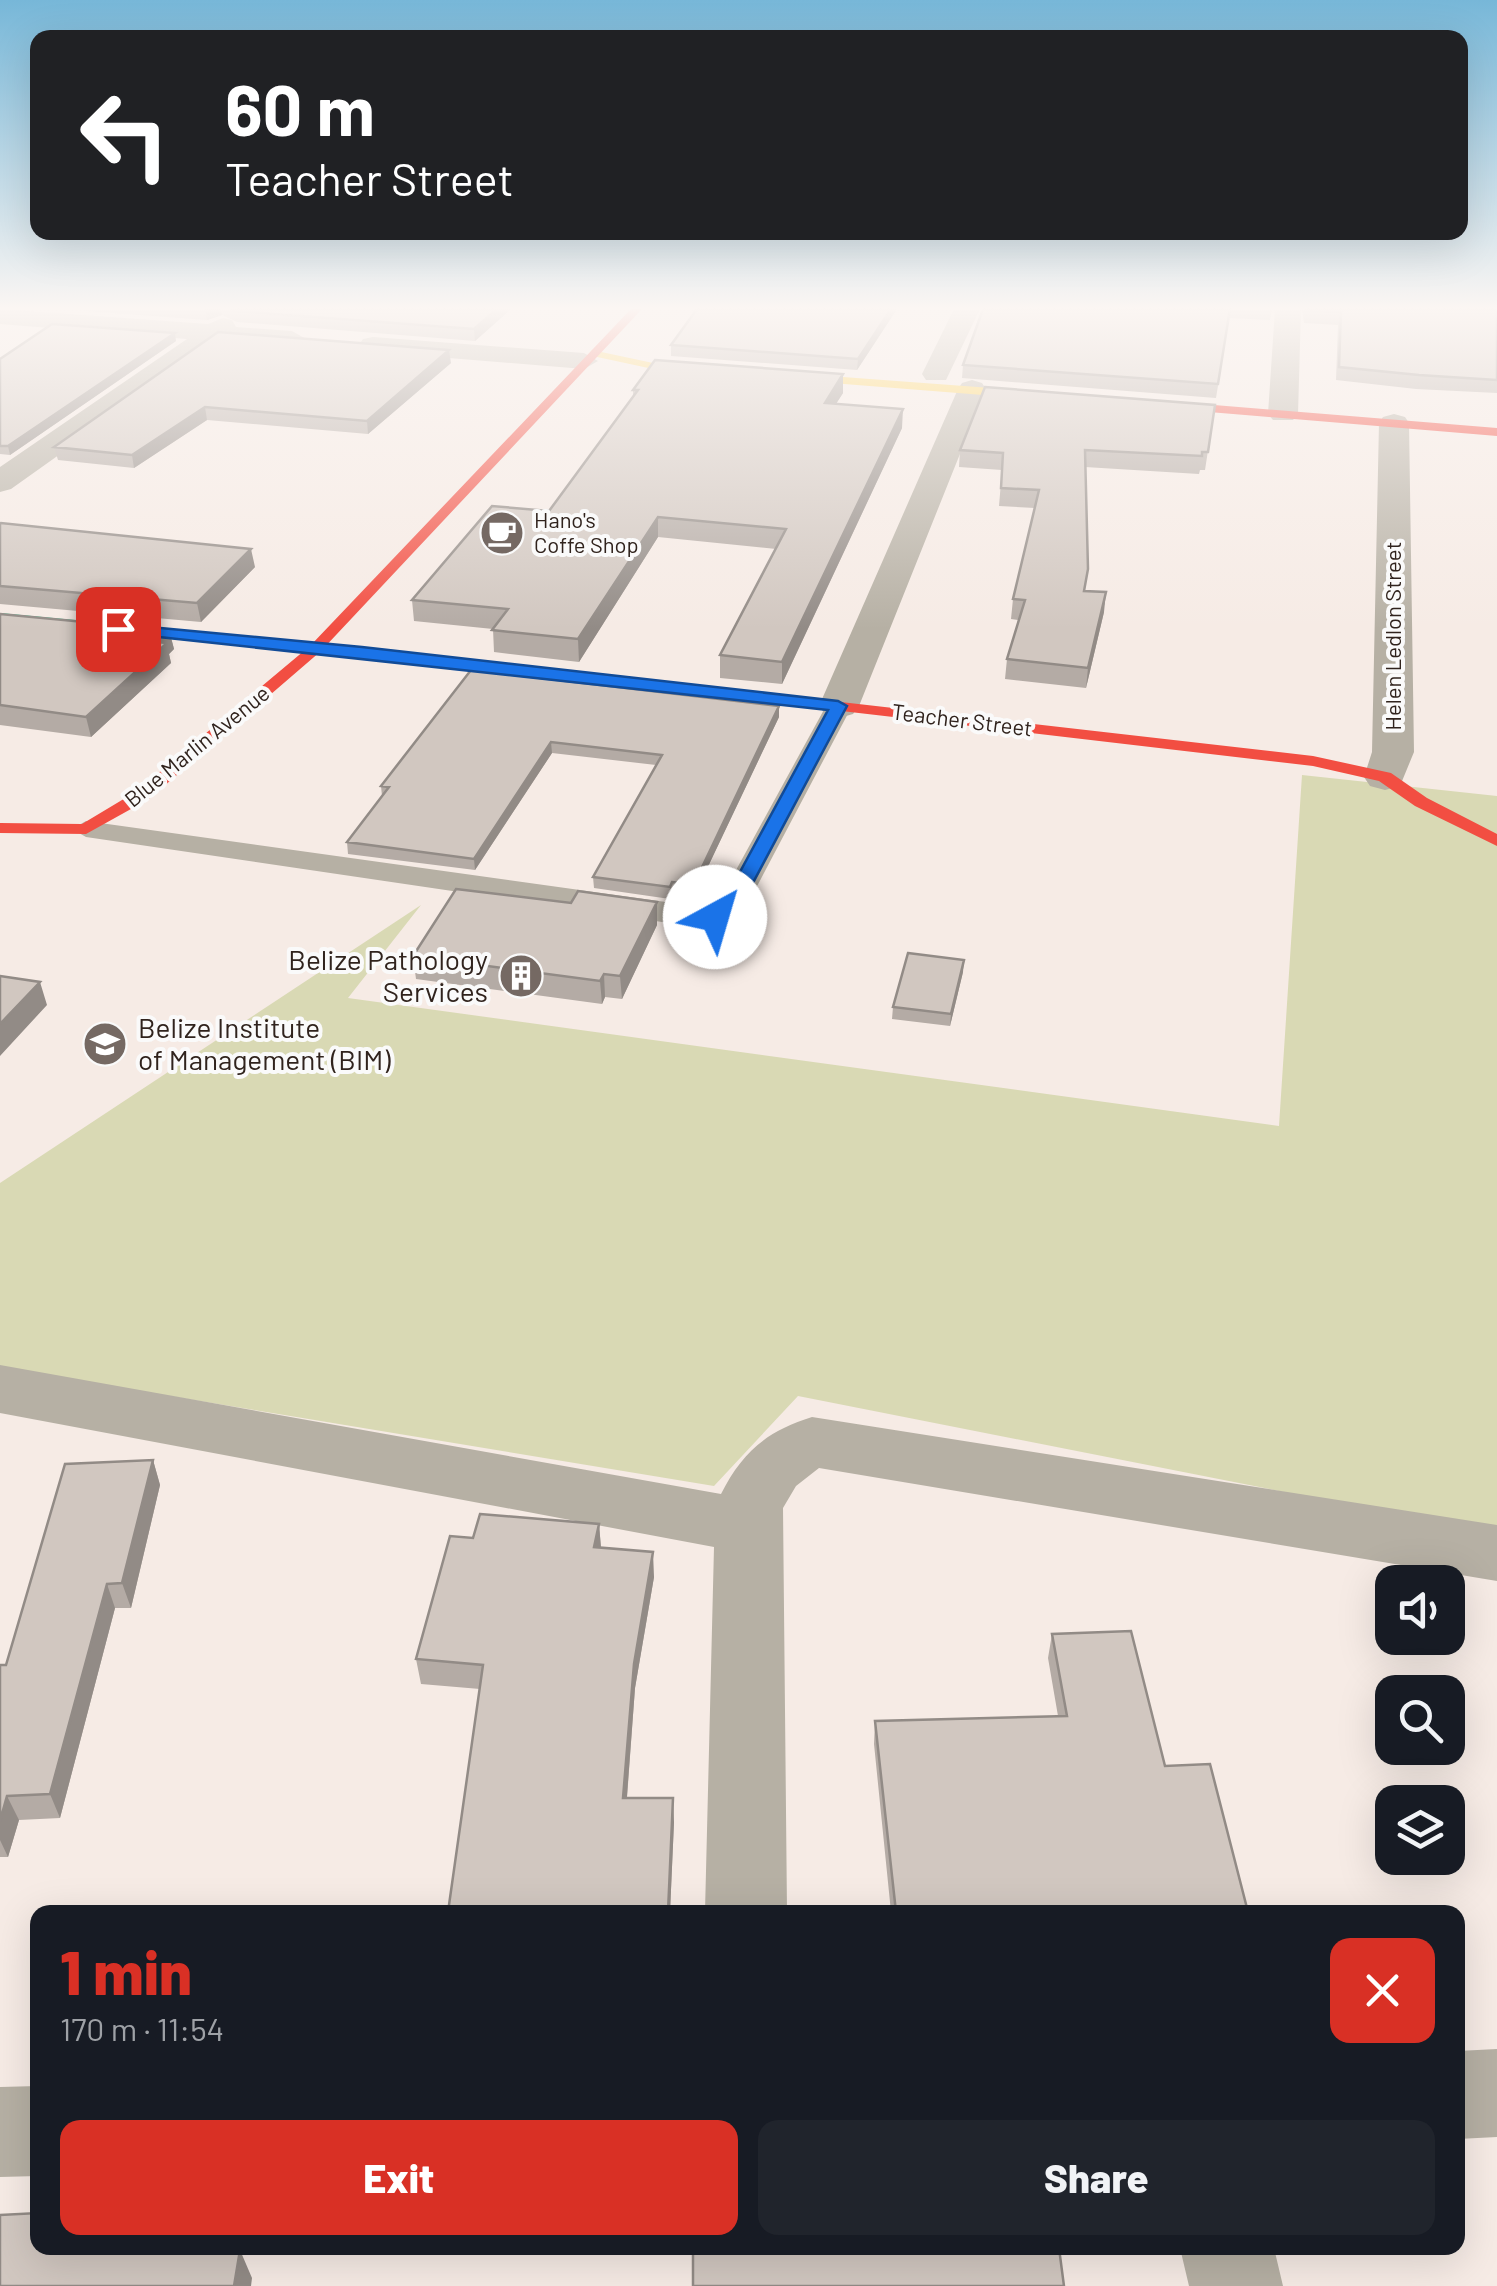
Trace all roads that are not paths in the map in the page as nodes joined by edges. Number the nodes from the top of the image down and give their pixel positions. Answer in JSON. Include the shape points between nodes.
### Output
{"nodes":[{"id":1,"x":94,"y":416,"type":"edge"},
{"id":2,"x":524,"y":416,"type":"edge"},
{"id":3,"x":961,"y":416,"type":"edge"},
{"id":4,"x":1344,"y":416,"type":"edge"},
{"id":5,"x":1394,"y":423,"type":"junction"},
{"id":6,"x":1497,"y":432,"type":"edge"},
{"id":7,"x":0,"y":482,"type":"edge"},
{"id":8,"x":0,"y":618,"type":"edge"},
{"id":9,"x":316,"y":648,"type":"junction"},
{"id":10,"x":838,"y":706,"type":"junction"},
{"id":11,"x":1384,"y":777,"type":"junction"},
{"id":12,"x":0,"y":828,"type":"edge"},
{"id":13,"x":86,"y":829,"type":"junction"},
{"id":14,"x":1497,"y":841,"type":"edge"},
{"id":15,"x":0,"y":1390,"type":"edge"},
{"id":16,"x":749,"y":1526,"type":"junction"},
{"id":17,"x":1497,"y":1553,"type":"edge"},
{"id":18,"x":746,"y":1905,"type":"edge"},
{"id":19,"x":1465,"y":2094,"type":"edge"},
{"id":20,"x":1497,"y":2094,"type":"edge"},
{"id":21,"x":30,"y":2131,"type":"edge"},
{"id":22,"x":0,"y":2132,"type":"edge"},
{"id":23,"x":1229,"y":2255,"type":"edge"},
{"id":24,"x":1236,"y":2286,"type":"edge"}],
"edges":[{"from":1,"to":7,"type":"street"},
{"from":2,"to":9,"type":"street","name":"Blue Marlin Avenue"},
{"from":3,"to":10,"type":"street"},
{"from":4,"to":5,"type":"street"},
{"from":5,"to":6,"type":"street"},
{"from":5,"to":11,"type":"street","name":"Helen Ledlon Street","via":[[1393,752]]},
{"from":8,"to":9,"type":"street","name":"Teacher Street"},
{"from":9,"to":10,"type":"street","name":"Teacher Street"},
{"from":9,"to":13,"type":"street","name":"Blue Marlin Avenue","via":[[143,795]]},
{"from":10,"to":11,"type":"street","name":"Teacher Street","via":[[1313,761]]},
{"from":10,"to":13,"type":"lane","via":[[730,909],[715,917]]},
{"from":11,"to":14,"type":"street"},
{"from":12,"to":13,"type":"street"},
{"from":15,"to":16,"type":"street"},
{"from":16,"to":17,"type":"street","via":[[748,1508],[764,1475],[812,1442]]},
{"from":16,"to":18,"type":"street"},
{"from":19,"to":20,"type":"street"},
{"from":21,"to":22,"type":"street"},
{"from":23,"to":24,"type":"street"}]}
